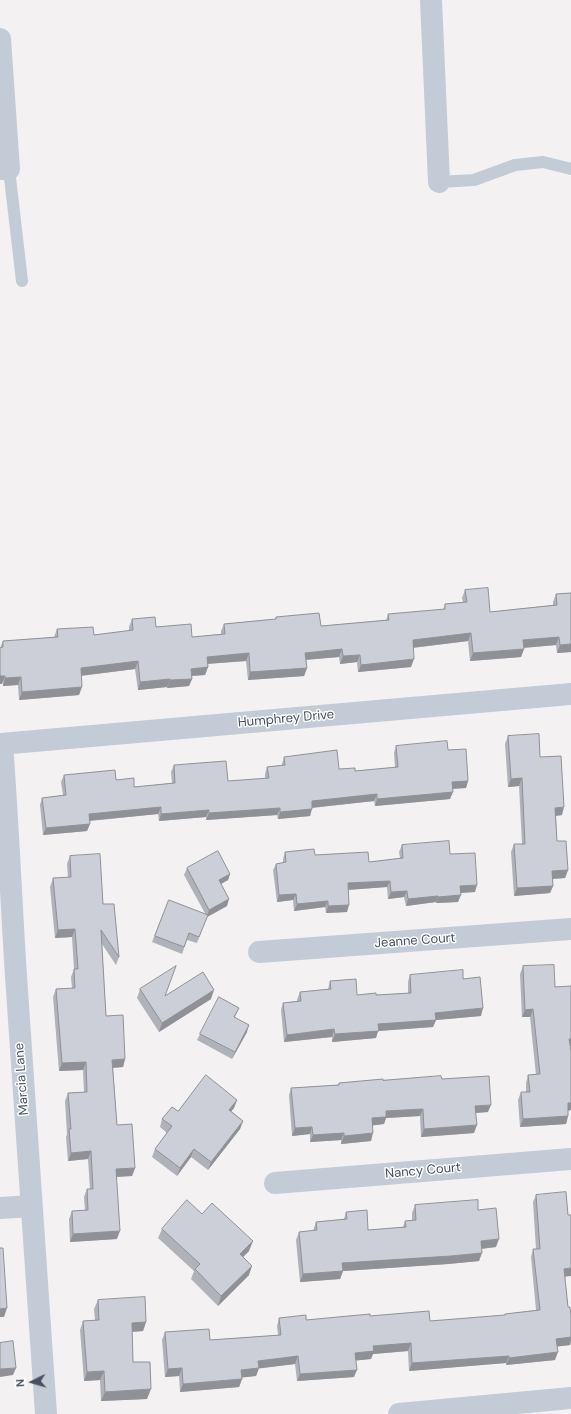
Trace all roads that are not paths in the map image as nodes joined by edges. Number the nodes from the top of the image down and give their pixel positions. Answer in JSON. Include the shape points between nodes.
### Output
{"nodes":[{"id":1,"x":430,"y":0,"type":"edge"},
{"id":2,"x":0,"y":39,"type":"edge"},
{"id":3,"x":5,"y":169,"type":"edge"},
{"id":4,"x":571,"y":169,"type":"edge"},
{"id":5,"x":439,"y":182,"type":"joint"},
{"id":6,"x":22,"y":281,"type":"dead end"},
{"id":7,"x":571,"y":694,"type":"edge"},
{"id":8,"x":1,"y":744,"type":"edge"},
{"id":9,"x":571,"y":929,"type":"edge"},
{"id":10,"x":258,"y":952,"type":"dead end"},
{"id":11,"x":8,"y":975,"type":"edge"},
{"id":12,"x":571,"y":1159,"type":"edge"},
{"id":13,"x":275,"y":1183,"type":"dead end"},
{"id":14,"x":30,"y":1206,"type":"junction"},
{"id":15,"x":0,"y":1208,"type":"edge"},
{"id":16,"x":571,"y":1398,"type":"edge"},
{"id":17,"x":46,"y":1414,"type":"edge"},
{"id":18,"x":399,"y":1414,"type":"edge"}],
"edges":[{"from":1,"to":5,"type":"street"},
{"from":2,"to":3,"type":"street"},
{"from":3,"to":6,"type":"lane"},
{"from":4,"to":5,"type":"lane","via":[[543,162],[514,165],[474,180]]},
{"from":7,"to":8,"type":"street","name":"Humphrey Drive"},
{"from":8,"to":11,"type":"street","name":"Marcia Lane","via":[[7,807]]},
{"from":9,"to":10,"type":"street","name":"Jeanne Court"},
{"from":11,"to":14,"type":"street","name":"Marcia Lane"},
{"from":12,"to":13,"type":"street","name":"Nancy Court"},
{"from":14,"to":15,"type":"street"},
{"from":14,"to":17,"type":"street","name":"Marcia Lane"},
{"from":16,"to":18,"type":"street"}]}
